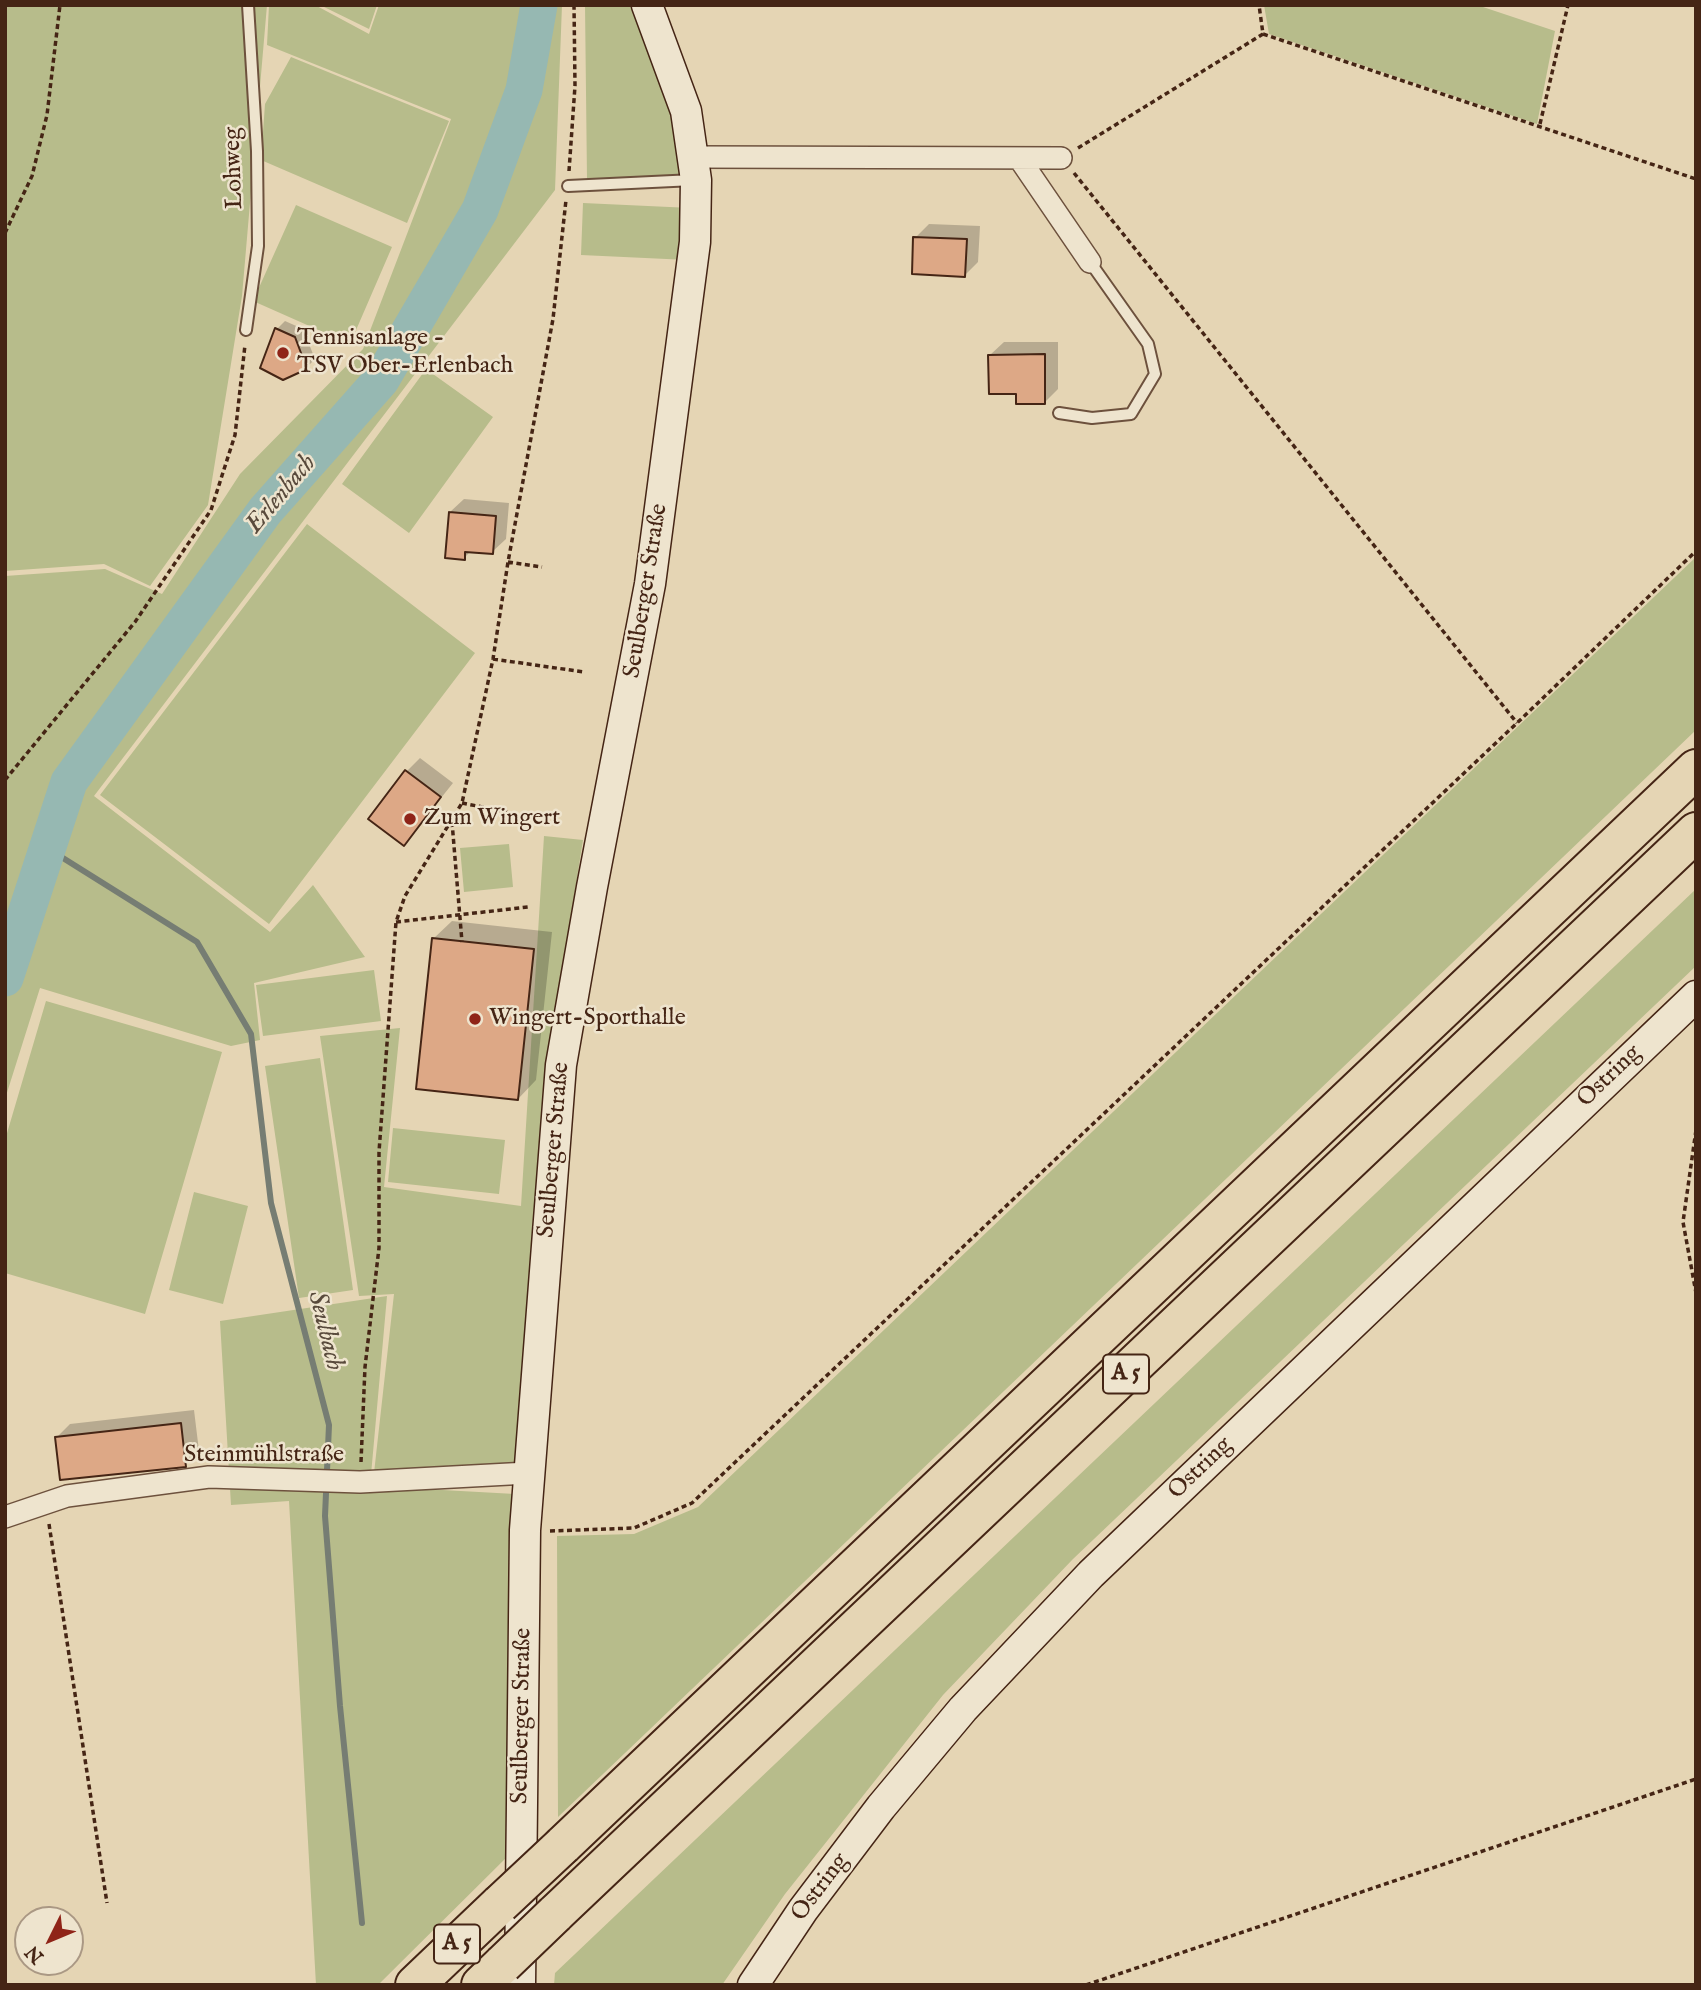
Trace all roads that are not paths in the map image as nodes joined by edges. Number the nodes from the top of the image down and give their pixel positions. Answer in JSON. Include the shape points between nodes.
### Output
{"nodes":[{"id":1,"x":248,"y":5,"type":"edge"},
{"id":2,"x":647,"y":5,"type":"edge"},
{"id":3,"x":1019,"y":158,"type":"junction"},
{"id":4,"x":1062,"y":158,"type":"road end"},
{"id":5,"x":695,"y":169,"type":"junction"},
{"id":6,"x":568,"y":186,"type":"road end"},
{"id":7,"x":1090,"y":262,"type":"joint"},
{"id":8,"x":246,"y":330,"type":"road end"},
{"id":9,"x":1059,"y":413,"type":"dead end"},
{"id":10,"x":1696,"y":769,"type":"edge"},
{"id":11,"x":1696,"y":832,"type":"edge"},
{"id":12,"x":1696,"y":996,"type":"edge"},
{"id":13,"x":528,"y":1472,"type":"junction"},
{"id":14,"x":5,"y":1517,"type":"edge"},
{"id":15,"x":501,"y":1978,"type":"edge"},
{"id":16,"x":415,"y":1985,"type":"edge"},
{"id":17,"x":753,"y":1985,"type":"edge"}],
"edges":[{"from":1,"to":8,"type":"lane","name":"Lohweg","via":[[258,246]]},
{"from":2,"to":5,"type":"street","name":"Seulberger Straße","via":[[686,111]]},
{"from":3,"to":4,"type":"street"},
{"from":3,"to":5,"type":"street"},
{"from":3,"to":7,"type":"street"},
{"from":5,"to":6,"type":"lane"},
{"from":5,"to":13,"type":"street","name":"Seulberger Straße","via":[[695,242],[650,584],[561,1065]]},
{"from":7,"to":9,"type":"lane","via":[[1148,344],[1155,374],[1131,414],[1092,418]]},
{"from":10,"to":16,"type":"highway","number":"A 5","bridge":true},
{"from":11,"to":15,"type":"highway","number":"A 5","bridge":true,"via":[[555,1914]]},
{"from":12,"to":17,"type":"street","name":"Ostring","via":[[1091,1574],[963,1709],[881,1807]]},
{"from":13,"to":14,"type":"street","name":"Steinmühlstraße","via":[[355,1482],[209,1477],[87,1492]]},
{"from":13,"to":15,"type":"street","name":"Seulberger Straße"}]}
